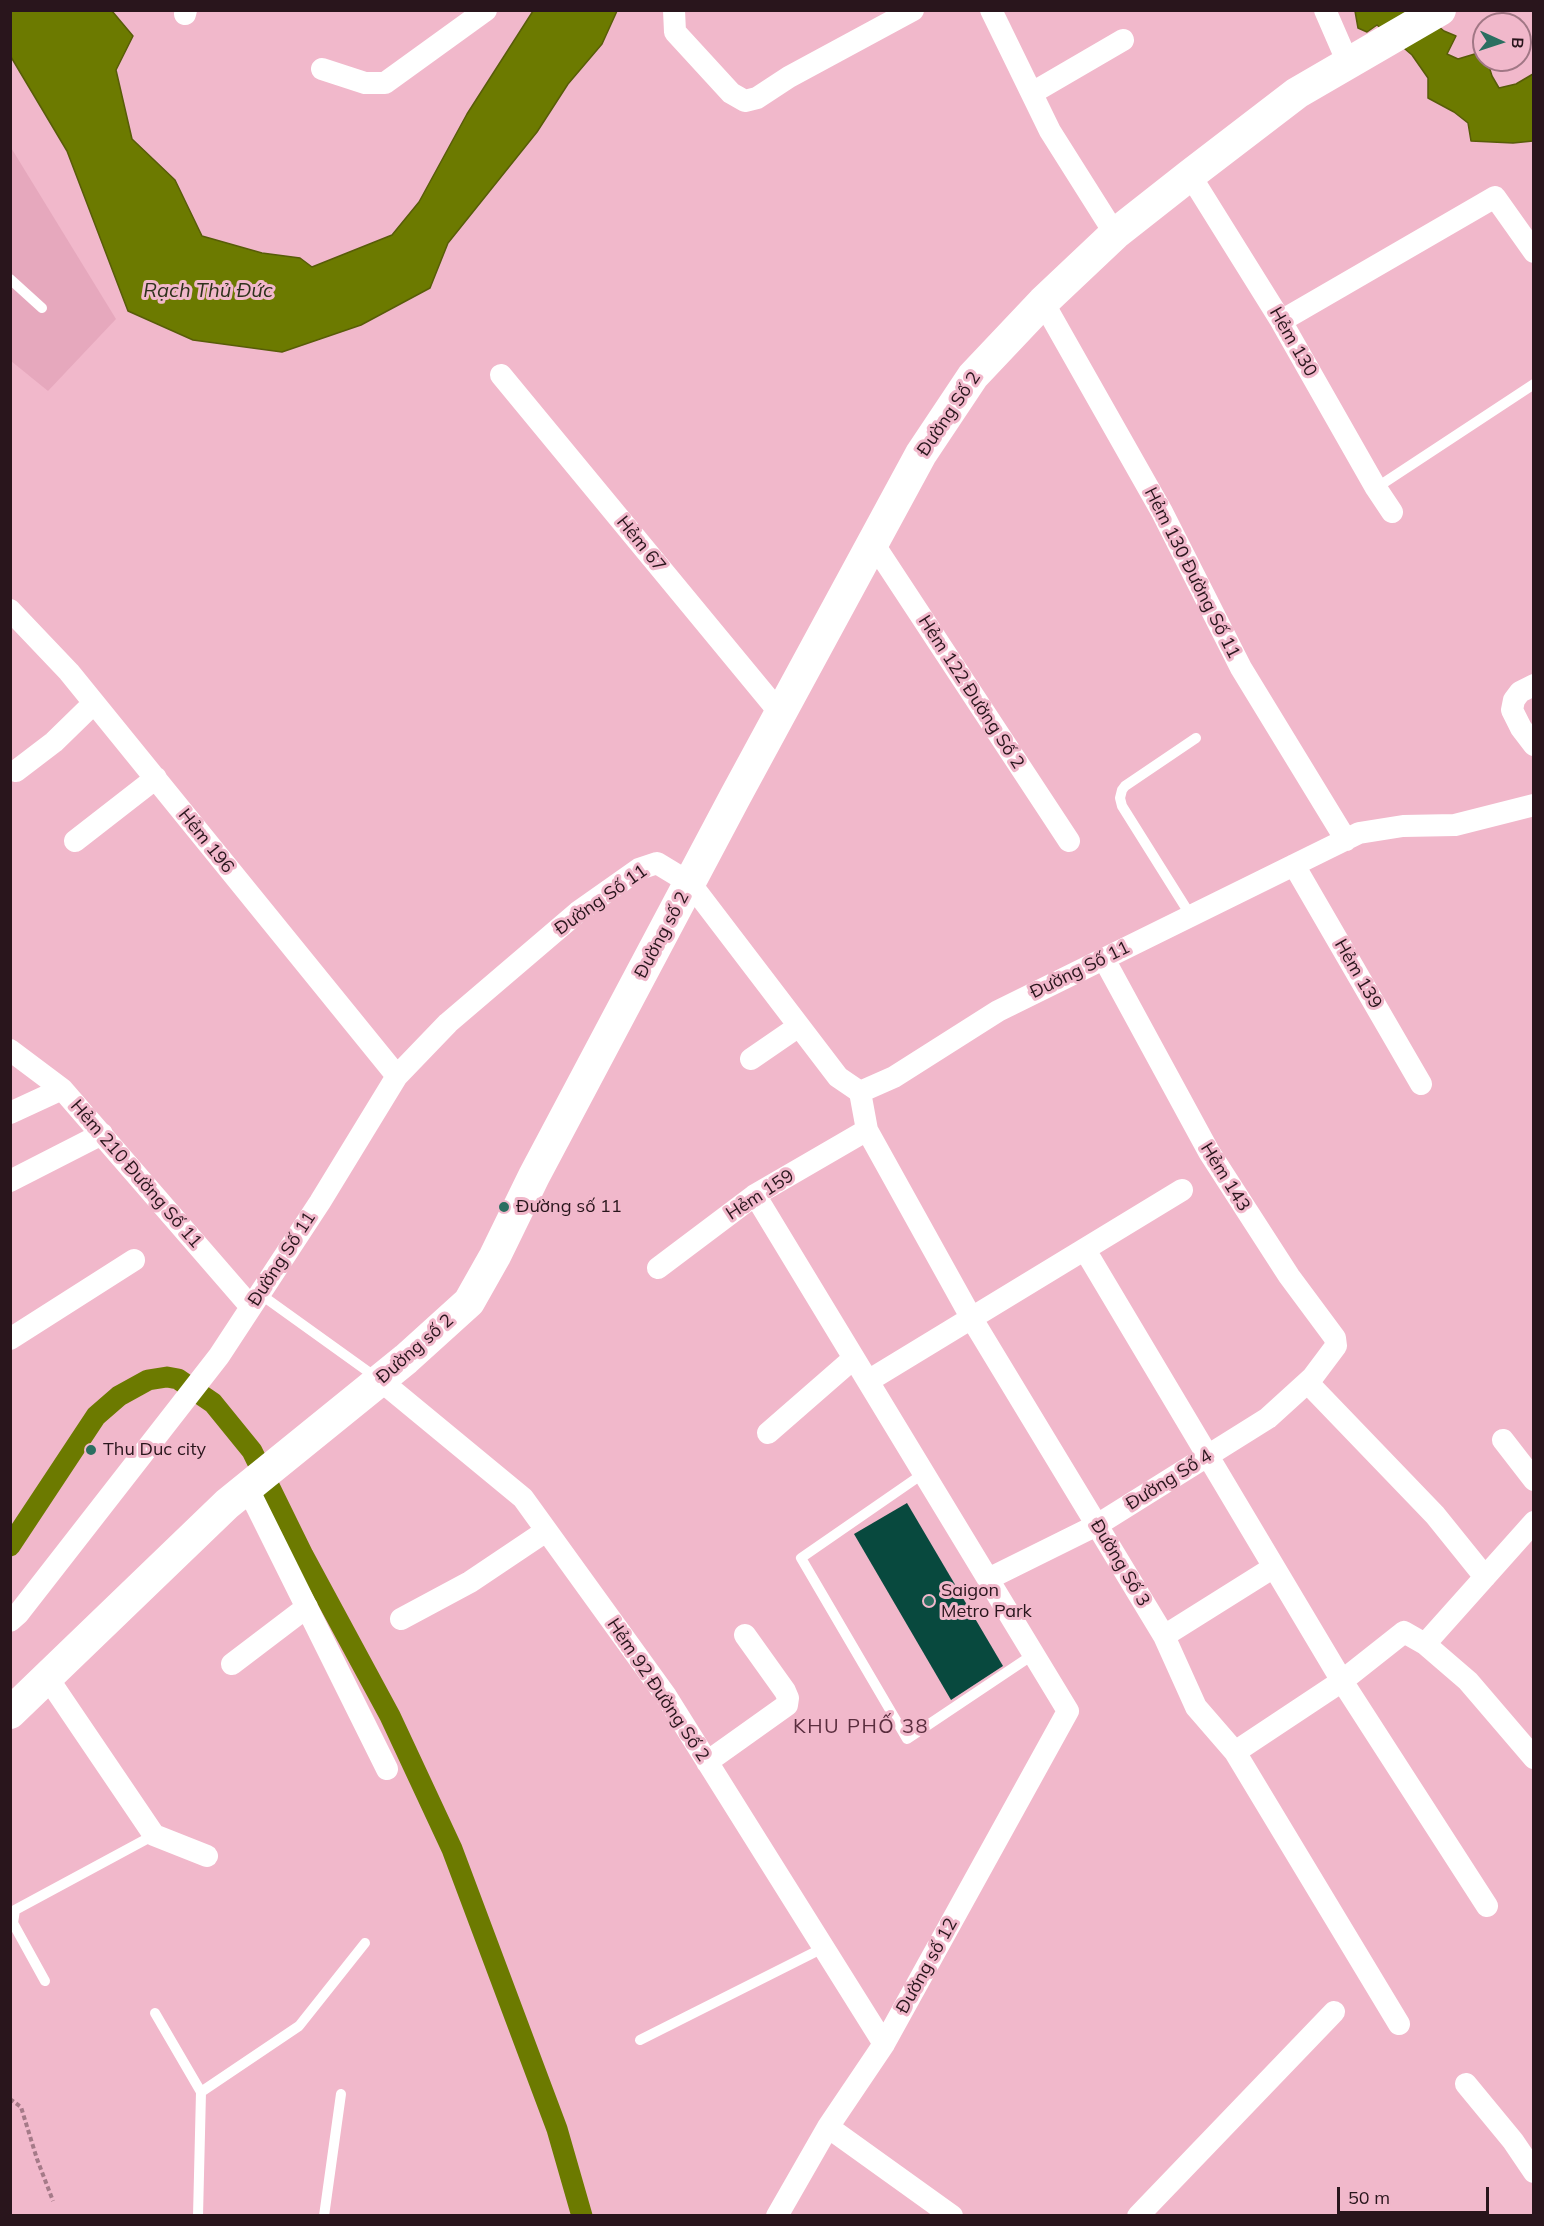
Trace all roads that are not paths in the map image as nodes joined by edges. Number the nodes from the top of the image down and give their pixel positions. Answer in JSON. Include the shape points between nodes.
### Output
{"nodes":[{"id":1,"x":486,"y":10,"type":"edge"},
{"id":2,"x":674,"y":10,"type":"edge"},
{"id":3,"x":913,"y":10,"type":"edge"},
{"id":4,"x":1324,"y":10,"type":"edge"},
{"id":5,"x":1440,"y":10,"type":"edge"},
{"id":6,"x":997,"y":12,"type":"edge"},
{"id":7,"x":880,"y":18,"type":"edge"},
{"id":8,"x":1123,"y":40,"type":"dead end"},
{"id":9,"x":1348,"y":63,"type":"junction"},
{"id":10,"x":322,"y":69,"type":"dead end"},
{"id":11,"x":1032,"y":93,"type":"junction"},
{"id":12,"x":1190,"y":175,"type":"junction"},
{"id":13,"x":1115,"y":234,"type":"junction"},
{"id":14,"x":1533,"y":252,"type":"edge"},
{"id":15,"x":10,"y":279,"type":"edge"},
{"id":16,"x":1043,"y":302,"type":"junction"},
{"id":17,"x":42,"y":308,"type":"dead end"},
{"id":18,"x":1281,"y":321,"type":"junction"},
{"id":19,"x":501,"y":375,"type":"dead end"},
{"id":20,"x":1533,"y":384,"type":"edge"},
{"id":21,"x":1376,"y":488,"type":"junction"},
{"id":22,"x":1392,"y":512,"type":"dead end"},
{"id":23,"x":873,"y":543,"type":"junction"},
{"id":24,"x":10,"y":610,"type":"edge"},
{"id":25,"x":1533,"y":685,"type":"edge"},
{"id":26,"x":94,"y":703,"type":"junction"},
{"id":27,"x":780,"y":713,"type":"junction"},
{"id":28,"x":1196,"y":738,"type":"dead end"},
{"id":29,"x":1533,"y":745,"type":"edge"},
{"id":30,"x":16,"y":771,"type":"dead end"},
{"id":31,"x":156,"y":778,"type":"junction"},
{"id":32,"x":1533,"y":805,"type":"edge"},
{"id":33,"x":1346,"y":840,"type":"junction"},
{"id":34,"x":75,"y":841,"type":"dead end"},
{"id":35,"x":1069,"y":841,"type":"dead end"},
{"id":36,"x":1294,"y":865,"type":"junction"},
{"id":37,"x":690,"y":883,"type":"junction"},
{"id":38,"x":1191,"y":916,"type":"junction"},
{"id":39,"x":1104,"y":959,"type":"junction"},
{"id":40,"x":799,"y":1026,"type":"junction"},
{"id":41,"x":10,"y":1050,"type":"edge"},
{"id":42,"x":751,"y":1059,"type":"dead end"},
{"id":43,"x":397,"y":1076,"type":"junction"},
{"id":44,"x":1421,"y":1084,"type":"dead end"},
{"id":45,"x":62,"y":1089,"type":"junction"},
{"id":46,"x":860,"y":1092,"type":"junction"},
{"id":47,"x":10,"y":1113,"type":"edge"},
{"id":48,"x":867,"y":1130,"type":"junction"},
{"id":49,"x":102,"y":1134,"type":"junction"},
{"id":50,"x":10,"y":1181,"type":"edge"},
{"id":51,"x":1182,"y":1190,"type":"dead end"},
{"id":52,"x":755,"y":1195,"type":"junction"},
{"id":53,"x":1085,"y":1250,"type":"junction"},
{"id":54,"x":134,"y":1260,"type":"dead end"},
{"id":55,"x":658,"y":1268,"type":"dead end"},
{"id":56,"x":256,"y":1300,"type":"junction"},
{"id":57,"x":972,"y":1319,"type":"junction"},
{"id":58,"x":10,"y":1338,"type":"edge"},
{"id":59,"x":855,"y":1358,"type":"junction"},
{"id":60,"x":380,"y":1380,"type":"junction"},
{"id":61,"x":868,"y":1382,"type":"junction"},
{"id":62,"x":1308,"y":1383,"type":"junction"},
{"id":63,"x":768,"y":1433,"type":"dead end"},
{"id":64,"x":1503,"y":1440,"type":"dead end"},
{"id":65,"x":1207,"y":1455,"type":"junction"},
{"id":66,"x":924,"y":1473,"type":"junction"},
{"id":67,"x":1533,"y":1480,"type":"edge"},
{"id":68,"x":247,"y":1487,"type":"junction"},
{"id":69,"x":1533,"y":1521,"type":"edge"},
{"id":70,"x":1097,"y":1525,"type":"junction"},
{"id":71,"x":546,"y":1531,"type":"junction"},
{"id":72,"x":1274,"y":1567,"type":"junction"},
{"id":73,"x":1485,"y":1577,"type":"junction"},
{"id":74,"x":988,"y":1579,"type":"junction"},
{"id":75,"x":307,"y":1607,"type":"junction"},
{"id":76,"x":13,"y":1615,"type":"edge"},
{"id":77,"x":400,"y":1619,"type":"dead end"},
{"id":78,"x":745,"y":1635,"type":"dead end"},
{"id":79,"x":1164,"y":1636,"type":"junction"},
{"id":80,"x":1425,"y":1644,"type":"junction"},
{"id":81,"x":1034,"y":1654,"type":"junction"},
{"id":82,"x":232,"y":1664,"type":"dead end"},
{"id":83,"x":47,"y":1677,"type":"junction"},
{"id":84,"x":1342,"y":1682,"type":"junction"},
{"id":85,"x":10,"y":1713,"type":"edge"},
{"id":86,"x":1235,"y":1752,"type":"junction"},
{"id":87,"x":1533,"y":1758,"type":"edge"},
{"id":88,"x":707,"y":1762,"type":"junction"},
{"id":89,"x":387,"y":1769,"type":"dead end"},
{"id":90,"x":154,"y":1834,"type":"junction"},
{"id":91,"x":207,"y":1856,"type":"dead end"},
{"id":92,"x":1487,"y":1906,"type":"dead end"},
{"id":93,"x":365,"y":1943,"type":"dead end"},
{"id":94,"x":823,"y":1948,"type":"junction"},
{"id":95,"x":45,"y":1981,"type":"dead end"},
{"id":96,"x":1334,"y":2012,"type":"dead end"},
{"id":97,"x":155,"y":2013,"type":"dead end"},
{"id":98,"x":1399,"y":2024,"type":"dead end"},
{"id":99,"x":640,"y":2040,"type":"dead end"},
{"id":100,"x":884,"y":2044,"type":"junction"},
{"id":101,"x":1466,"y":2084,"type":"dead end"},
{"id":102,"x":201,"y":2091,"type":"junction"},
{"id":103,"x":341,"y":2094,"type":"dead end"},
{"id":104,"x":828,"y":2127,"type":"junction"},
{"id":105,"x":1533,"y":2172,"type":"edge"},
{"id":106,"x":198,"y":2216,"type":"edge"},
{"id":107,"x":324,"y":2216,"type":"edge"},
{"id":108,"x":777,"y":2216,"type":"edge"},
{"id":109,"x":952,"y":2216,"type":"edge"},
{"id":110,"x":1138,"y":2216,"type":"edge"}],
"edges":[{"from":1,"to":10,"type":"street","via":[[385,83],[365,83]]},
{"from":2,"to":7,"type":"street","via":[[675,32],[731,93],[745,101],[757,98]]},
{"from":3,"to":7,"type":"street"},
{"from":4,"to":9,"type":"street"},
{"from":5,"to":9,"type":"street","name":"Đường Số 2"},
{"from":6,"to":11,"type":"street"},
{"from":8,"to":11,"type":"street"},
{"from":9,"to":12,"type":"street","name":"Đường Số 2","via":[[1298,93]]},
{"from":11,"to":13,"type":"street","via":[[1050,131]]},
{"from":12,"to":13,"type":"street","name":"Đường Số 2"},
{"from":12,"to":18,"type":"street","name":"Hẻm 130"},
{"from":13,"to":16,"type":"street","name":"Đường Số 2"},
{"from":14,"to":18,"type":"street","via":[[1495,197]]},
{"from":15,"to":17,"type":"lane"},
{"from":16,"to":23,"type":"street","name":"Đường Số 2","via":[[973,376],[921,454]]},
{"from":16,"to":33,"type":"street","name":"Hẻm 130 Đường Số 11","via":[[1162,512],[1241,668]]},
{"from":18,"to":21,"type":"street","name":"Hẻm 130"},
{"from":19,"to":27,"type":"street","name":"Hẻm 67"},
{"from":20,"to":21,"type":"lane"},
{"from":21,"to":22,"type":"street","name":"Hẻm 130"},
{"from":23,"to":27,"type":"street","name":"Đường Số 2"},
{"from":23,"to":35,"type":"street","name":"Hẻm 122 Đường Số 2"},
{"from":24,"to":26,"type":"street","name":"Hẻm 196"},
{"from":25,"to":29,"type":"street","via":[[1520,692],[1512,710]]},
{"from":26,"to":30,"type":"street","via":[[54,742]]},
{"from":26,"to":31,"type":"street","name":"Hẻm 196"},
{"from":27,"to":37,"type":"street","name":"Đường Số 2"},
{"from":28,"to":38,"type":"lane","via":[[1125,786],[1120,798]]},
{"from":31,"to":34,"type":"street"},
{"from":31,"to":43,"type":"street","name":"Hẻm 196"},
{"from":32,"to":33,"type":"street","name":"Đường Số 11","via":[[1455,825],[1403,826],[1359,833]]},
{"from":33,"to":36,"type":"street","name":"Đường Số 11"},
{"from":36,"to":38,"type":"street","name":"Đường Số 11"},
{"from":36,"to":44,"type":"street","name":"Hẻm 139"},
{"from":37,"to":40,"type":"street","name":"Đường Số 11"},
{"from":37,"to":43,"type":"street","name":"Đường Số 11","via":[[657,863],[639,869],[578,912],[448,1023]]},
{"from":37,"to":60,"type":"street","name":"Đường số 2","via":[[469,1302]]},
{"from":38,"to":39,"type":"street","name":"Đường Số 11"},
{"from":39,"to":46,"type":"street","name":"Đường Số 11","via":[[998,1011],[894,1077]]},
{"from":39,"to":62,"type":"street","name":"Hẻm 143","via":[[1209,1152],[1289,1276],[1335,1338],[1334,1350]]},
{"from":40,"to":42,"type":"street"},
{"from":40,"to":46,"type":"street","name":"Đường Số 11","via":[[838,1077]]},
{"from":41,"to":45,"type":"street","name":"Hẻm 210 Đường Số 11"},
{"from":43,"to":56,"type":"street","name":"Đường Số 11"},
{"from":45,"to":47,"type":"street"},
{"from":45,"to":49,"type":"street","name":"Hẻm 210 Đường Số 11"},
{"from":46,"to":48,"type":"street","name":"Đường Số 3"},
{"from":48,"to":52,"type":"street","name":"Hẻm 159"},
{"from":48,"to":57,"type":"street","name":"Đường Số 3"},
{"from":49,"to":50,"type":"street"},
{"from":49,"to":56,"type":"street","name":"Hẻm 210 Đường Số 11"},
{"from":51,"to":53,"type":"street"},
{"from":52,"to":55,"type":"street","name":"Hẻm 159"},
{"from":52,"to":59,"type":"street"},
{"from":53,"to":57,"type":"street"},
{"from":53,"to":65,"type":"street"},
{"from":54,"to":58,"type":"street"},
{"from":56,"to":60,"type":"lane"},
{"from":56,"to":76,"type":"street","name":"Đường Số 11","via":[[174,1415]]},
{"from":57,"to":61,"type":"street"},
{"from":57,"to":70,"type":"street","name":"Đường Số 3"},
{"from":59,"to":61,"type":"street"},
{"from":59,"to":63,"type":"street"},
{"from":60,"to":68,"type":"street","name":"Đường số 2"},
{"from":60,"to":71,"type":"street","name":"Hẻm 92 Đường Số 2","via":[[523,1498]]},
{"from":61,"to":66,"type":"street"},
{"from":62,"to":65,"type":"street","name":"Đường Số 4","via":[[1268,1418]]},
{"from":62,"to":73,"type":"street","via":[[1435,1515]]},
{"from":64,"to":67,"type":"street"},
{"from":65,"to":70,"type":"street","name":"Đường Số 4"},
{"from":65,"to":72,"type":"street"},
{"from":66,"to":74,"type":"street"},
{"from":66,"to":81,"type":"lane","via":[[801,1558],[907,1739]]},
{"from":68,"to":75,"type":"street"},
{"from":68,"to":83,"type":"street","name":"Đường số 2"},
{"from":69,"to":73,"type":"street"},
{"from":70,"to":74,"type":"street","name":"Đường Số 4"},
{"from":70,"to":79,"type":"street","name":"Đường Số 3"},
{"from":71,"to":77,"type":"street","via":[[470,1582]]},
{"from":71,"to":88,"type":"street","name":"Hẻm 92 Đường Số 2","via":[[666,1696]]},
{"from":72,"to":79,"type":"street"},
{"from":72,"to":84,"type":"street"},
{"from":73,"to":80,"type":"street"},
{"from":74,"to":81,"type":"street"},
{"from":75,"to":82,"type":"street"},
{"from":75,"to":89,"type":"street"},
{"from":78,"to":88,"type":"street","via":[[784,1691],[787,1705]]},
{"from":79,"to":86,"type":"street","name":"Đường Số 3","via":[[1196,1707]]},
{"from":80,"to":84,"type":"street","via":[[1404,1632]]},
{"from":80,"to":87,"type":"street","via":[[1468,1681]]},
{"from":81,"to":100,"type":"street","name":"Đường số 12","via":[[1068,1711]]},
{"from":83,"to":85,"type":"street","name":"Đường số 2"},
{"from":83,"to":90,"type":"street"},
{"from":84,"to":86,"type":"street"},
{"from":84,"to":92,"type":"street"},
{"from":86,"to":98,"type":"street","name":"Đường Số 3"},
{"from":88,"to":94,"type":"street","name":"Hẻm 92 Đường Số 2"},
{"from":90,"to":91,"type":"street"},
{"from":90,"to":95,"type":"lane","via":[[15,1910],[13,1923]]},
{"from":93,"to":102,"type":"lane","via":[[299,2026]]},
{"from":94,"to":99,"type":"lane"},
{"from":94,"to":100,"type":"street","name":"Hẻm 92 Đường Số 2"},
{"from":96,"to":110,"type":"street"},
{"from":97,"to":102,"type":"lane"},
{"from":100,"to":104,"type":"street","name":"Đường số 12"},
{"from":101,"to":105,"type":"street"},
{"from":102,"to":106,"type":"lane"},
{"from":103,"to":107,"type":"lane"},
{"from":104,"to":108,"type":"street","name":"Đường số 12"},
{"from":104,"to":109,"type":"street"}]}
